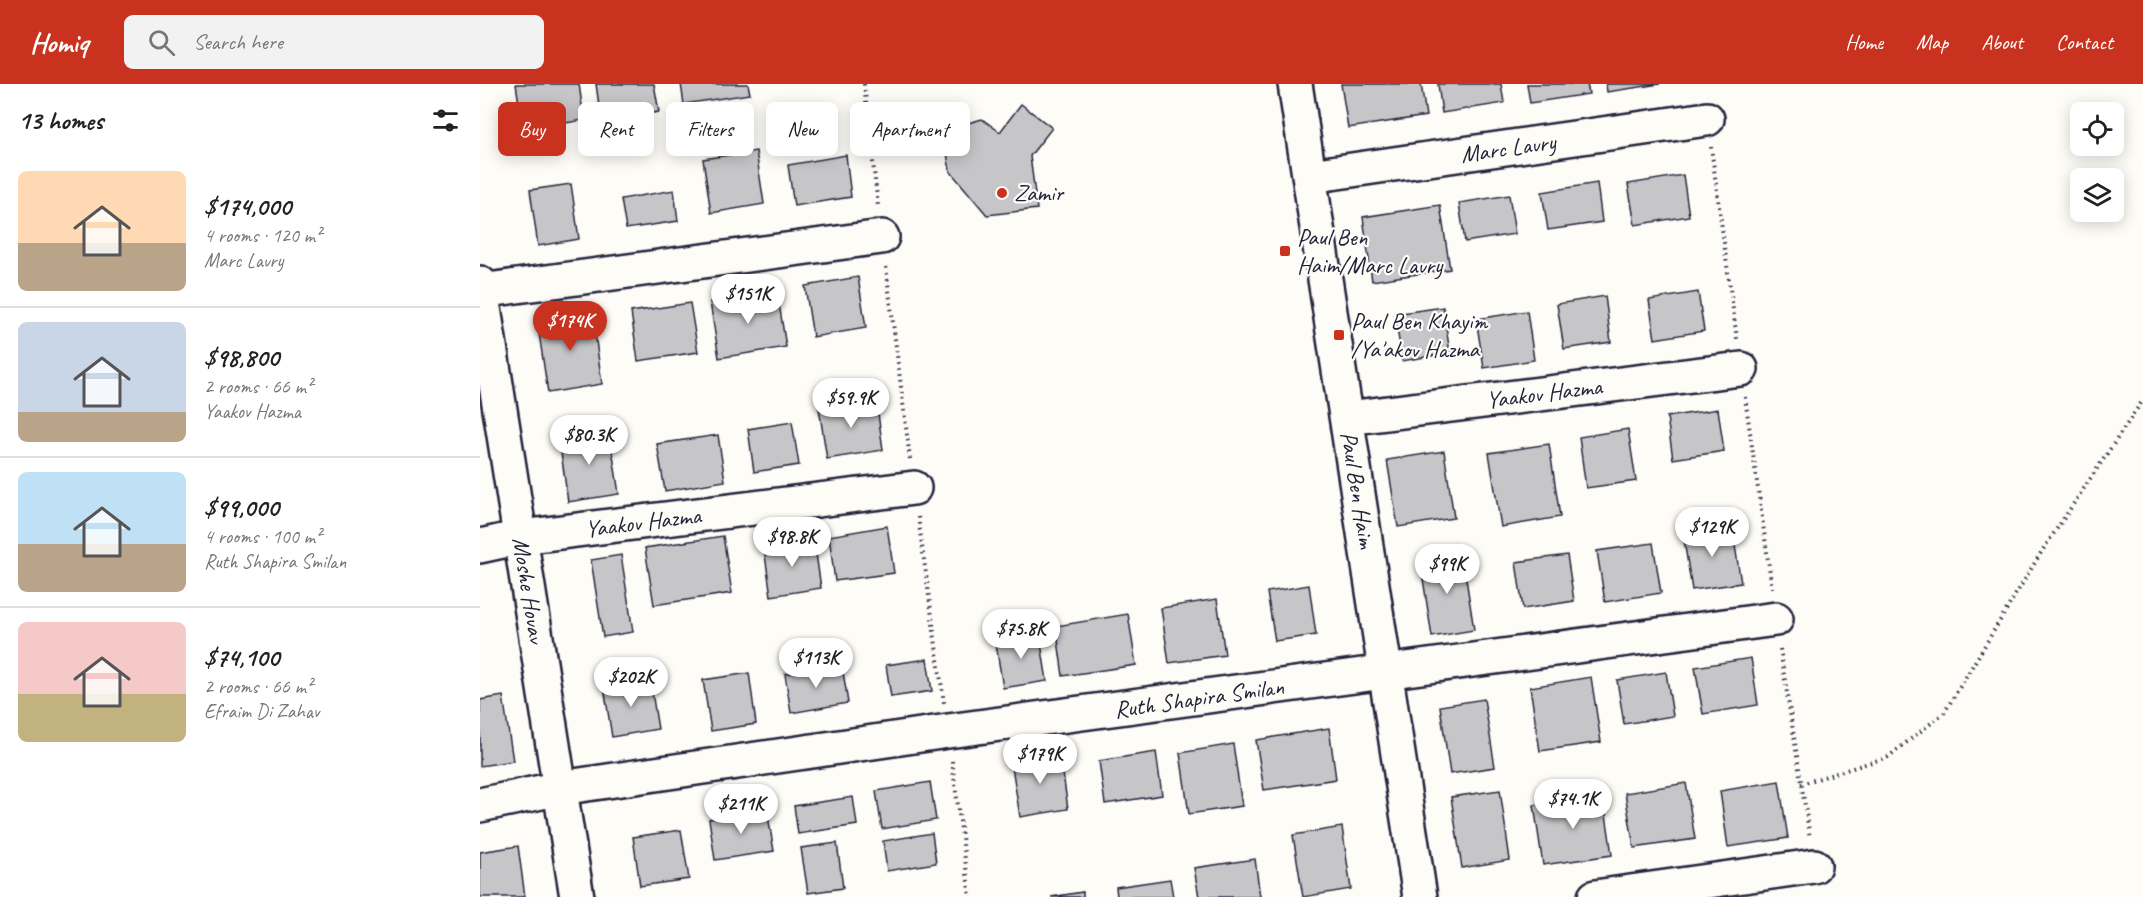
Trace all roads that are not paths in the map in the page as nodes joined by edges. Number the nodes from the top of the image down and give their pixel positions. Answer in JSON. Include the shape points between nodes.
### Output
{"nodes":[{"id":1,"x":1295,"y":84,"type":"edge"},
{"id":2,"x":1707,"y":119,"type":"road end"},
{"id":3,"x":1310,"y":176,"type":"junction"},
{"id":4,"x":882,"y":237,"type":"dead end"},
{"id":5,"x":480,"y":288,"type":"edge"},
{"id":6,"x":1741,"y":369,"type":"road end"},
{"id":7,"x":1347,"y":418,"type":"junction"},
{"id":8,"x":914,"y":489,"type":"dead end"},
{"id":9,"x":521,"y":537,"type":"junction"},
{"id":10,"x":480,"y":546,"type":"edge"},
{"id":11,"x":1776,"y":619,"type":"road end"},
{"id":12,"x":1386,"y":673,"type":"junction"},
{"id":13,"x":560,"y":788,"type":"junction"},
{"id":14,"x":480,"y":805,"type":"edge"},
{"id":15,"x":1814,"y":866,"type":"road end"},
{"id":16,"x":577,"y":897,"type":"edge"},
{"id":17,"x":1420,"y":897,"type":"edge"},
{"id":18,"x":1595,"y":897,"type":"edge"}],
"edges":[{"from":1,"to":3,"type":"street","name":"Paul Ben Haim"},
{"from":2,"to":3,"type":"street","name":"Marc Lavry"},
{"from":3,"to":7,"type":"street","name":"Paul Ben Haim"},
{"from":4,"to":5,"type":"street"},
{"from":5,"to":9,"type":"street","name":"Moshe Hovav"},
{"from":6,"to":7,"type":"street","name":"Yaakov Hazma"},
{"from":7,"to":12,"type":"street","name":"Paul Ben Haim"},
{"from":8,"to":9,"type":"street","name":"Yaakov Hazma"},
{"from":9,"to":10,"type":"street","name":"Yaakov Hazma"},
{"from":9,"to":13,"type":"street","name":"Moshe Hovav"},
{"from":11,"to":12,"type":"street","name":"Ruth Shapira Smilan"},
{"from":12,"to":13,"type":"street","name":"Ruth Shapira Smilan","via":[[960,729]]},
{"from":12,"to":17,"type":"street","name":"Paul Ben Haim"},
{"from":13,"to":14,"type":"street","name":"Ruth Shapira Smilan"},
{"from":13,"to":16,"type":"street","name":"Moshe Hovav"},
{"from":15,"to":18,"type":"street"}]}
